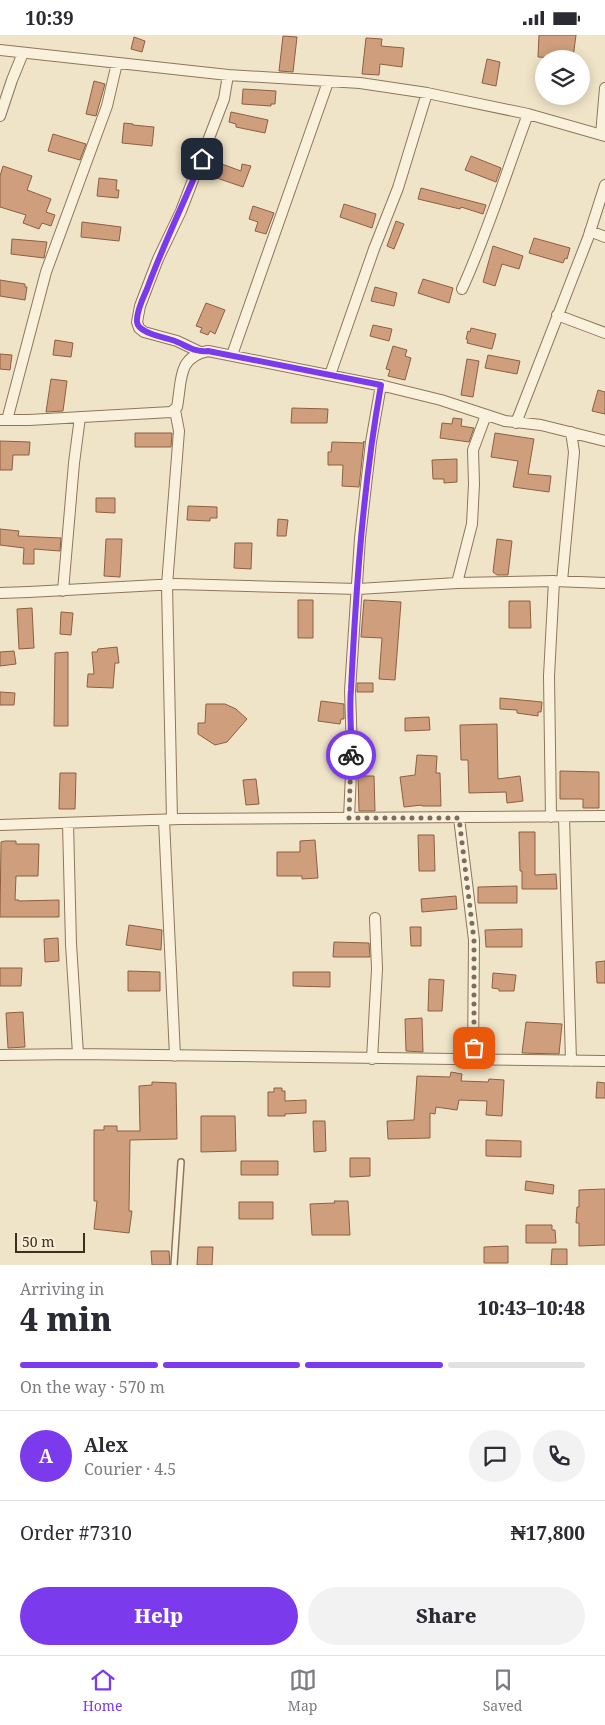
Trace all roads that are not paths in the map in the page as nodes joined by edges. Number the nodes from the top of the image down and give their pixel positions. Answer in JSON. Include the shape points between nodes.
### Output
{"nodes":[{"id":1,"x":0,"y":50,"type":"edge"},
{"id":2,"x":23,"y":53,"type":"junction"},
{"id":3,"x":117,"y":63,"type":"junction"},
{"id":4,"x":228,"y":75,"type":"junction"},
{"id":5,"x":328,"y":82,"type":"junction"},
{"id":6,"x":605,"y":88,"type":"edge"},
{"id":7,"x":427,"y":93,"type":"junction"},
{"id":8,"x":528,"y":114,"type":"junction"},
{"id":9,"x":0,"y":116,"type":"edge"},
{"id":10,"x":603,"y":135,"type":"edge"},
{"id":11,"x":605,"y":185,"type":"edge"},
{"id":12,"x":590,"y":231,"type":"junction"},
{"id":13,"x":605,"y":237,"type":"edge"},
{"id":14,"x":462,"y":289,"type":"dead end"},
{"id":15,"x":557,"y":315,"type":"junction"},
{"id":16,"x":605,"y":333,"type":"edge"},
{"id":17,"x":200,"y":352,"type":"junction"},
{"id":18,"x":232,"y":355,"type":"junction"},
{"id":19,"x":330,"y":375,"type":"junction"},
{"id":20,"x":381,"y":385,"type":"junction"},
{"id":21,"x":175,"y":410,"type":"junction"},
{"id":22,"x":486,"y":415,"type":"junction"},
{"id":23,"x":80,"y":417,"type":"junction"},
{"id":24,"x":4,"y":420,"type":"edge"},
{"id":25,"x":516,"y":423,"type":"junction"},
{"id":26,"x":571,"y":432,"type":"junction"},
{"id":27,"x":605,"y":441,"type":"edge"},
{"id":28,"x":558,"y":581,"type":"junction"},
{"id":29,"x":457,"y":583,"type":"junction"},
{"id":30,"x":605,"y":583,"type":"edge"},
{"id":31,"x":168,"y":585,"type":"junction"},
{"id":32,"x":358,"y":589,"type":"junction"},
{"id":33,"x":63,"y":591,"type":"junction"},
{"id":34,"x":0,"y":593,"type":"edge"},
{"id":35,"x":605,"y":816,"type":"edge"},
{"id":36,"x":551,"y":817,"type":"junction"},
{"id":37,"x":564,"y":817,"type":"junction"},
{"id":38,"x":349,"y":818,"type":"junction"},
{"id":39,"x":459,"y":818,"type":"junction"},
{"id":40,"x":168,"y":820,"type":"junction"},
{"id":41,"x":68,"y":823,"type":"junction"},
{"id":42,"x":0,"y":825,"type":"edge"},
{"id":43,"x":375,"y":918,"type":"dead end"},
{"id":44,"x":78,"y":1054,"type":"junction"},
{"id":45,"x":0,"y":1055,"type":"edge"},
{"id":46,"x":175,"y":1056,"type":"junction"},
{"id":47,"x":372,"y":1059,"type":"junction"},
{"id":48,"x":473,"y":1061,"type":"junction"},
{"id":49,"x":571,"y":1061,"type":"junction"},
{"id":50,"x":605,"y":1061,"type":"edge"},
{"id":51,"x":181,"y":1162,"type":"dead end"},
{"id":52,"x":174,"y":1265,"type":"edge"}],
"edges":[{"from":1,"to":2,"type":"street"},
{"from":2,"to":3,"type":"street"},
{"from":2,"to":9,"type":"street"},
{"from":3,"to":4,"type":"street"},
{"from":3,"to":24,"type":"street","via":[[107,106],[46,272]]},
{"from":4,"to":5,"type":"street"},
{"from":4,"to":17,"type":"street","via":[[221,108],[181,211],[158,259],[137,322],[144,332],[177,341]]},
{"from":5,"to":7,"type":"street","via":[[360,83]]},
{"from":5,"to":18,"type":"street"},
{"from":6,"to":10,"type":"street"},
{"from":7,"to":8,"type":"street"},
{"from":7,"to":19,"type":"street","via":[[398,188]]},
{"from":8,"to":10,"type":"street"},
{"from":8,"to":14,"type":"street","via":[[481,248]]},
{"from":11,"to":12,"type":"street"},
{"from":12,"to":13,"type":"street"},
{"from":12,"to":15,"type":"street"},
{"from":15,"to":16,"type":"street"},
{"from":15,"to":25,"type":"street"},
{"from":17,"to":18,"type":"street"},
{"from":17,"to":21,"type":"street","via":[[184,365]]},
{"from":18,"to":19,"type":"street"},
{"from":19,"to":20,"type":"street"},
{"from":20,"to":22,"type":"street"},
{"from":20,"to":32,"type":"street","via":[[360,538]]},
{"from":21,"to":23,"type":"street"},
{"from":21,"to":31,"type":"street","via":[[179,431]]},
{"from":22,"to":25,"type":"street"},
{"from":22,"to":29,"type":"street","via":[[473,449],[472,524]]},
{"from":23,"to":24,"type":"street"},
{"from":23,"to":33,"type":"street"},
{"from":25,"to":26,"type":"street"},
{"from":26,"to":27,"type":"street"},
{"from":26,"to":28,"type":"street","via":[[574,452]]},
{"from":28,"to":29,"type":"street"},
{"from":28,"to":30,"type":"street"},
{"from":28,"to":36,"type":"street","via":[[549,676]]},
{"from":29,"to":32,"type":"street"},
{"from":31,"to":32,"type":"street"},
{"from":31,"to":33,"type":"street"},
{"from":31,"to":40,"type":"street"},
{"from":32,"to":38,"type":"street","via":[[350,691]]},
{"from":33,"to":34,"type":"street"},
{"from":35,"to":37,"type":"street"},
{"from":36,"to":37,"type":"street"},
{"from":36,"to":39,"type":"street"},
{"from":37,"to":49,"type":"street"},
{"from":38,"to":39,"type":"street"},
{"from":38,"to":40,"type":"street"},
{"from":39,"to":48,"type":"street","via":[[474,940]]},
{"from":40,"to":41,"type":"street"},
{"from":40,"to":46,"type":"street"},
{"from":41,"to":42,"type":"street"},
{"from":41,"to":44,"type":"street"},
{"from":43,"to":47,"type":"street","via":[[377,969]]},
{"from":44,"to":45,"type":"street"},
{"from":44,"to":46,"type":"street"},
{"from":46,"to":47,"type":"street"},
{"from":47,"to":48,"type":"street"},
{"from":48,"to":49,"type":"street"},
{"from":49,"to":50,"type":"street"},
{"from":51,"to":52,"type":"lane"}]}
